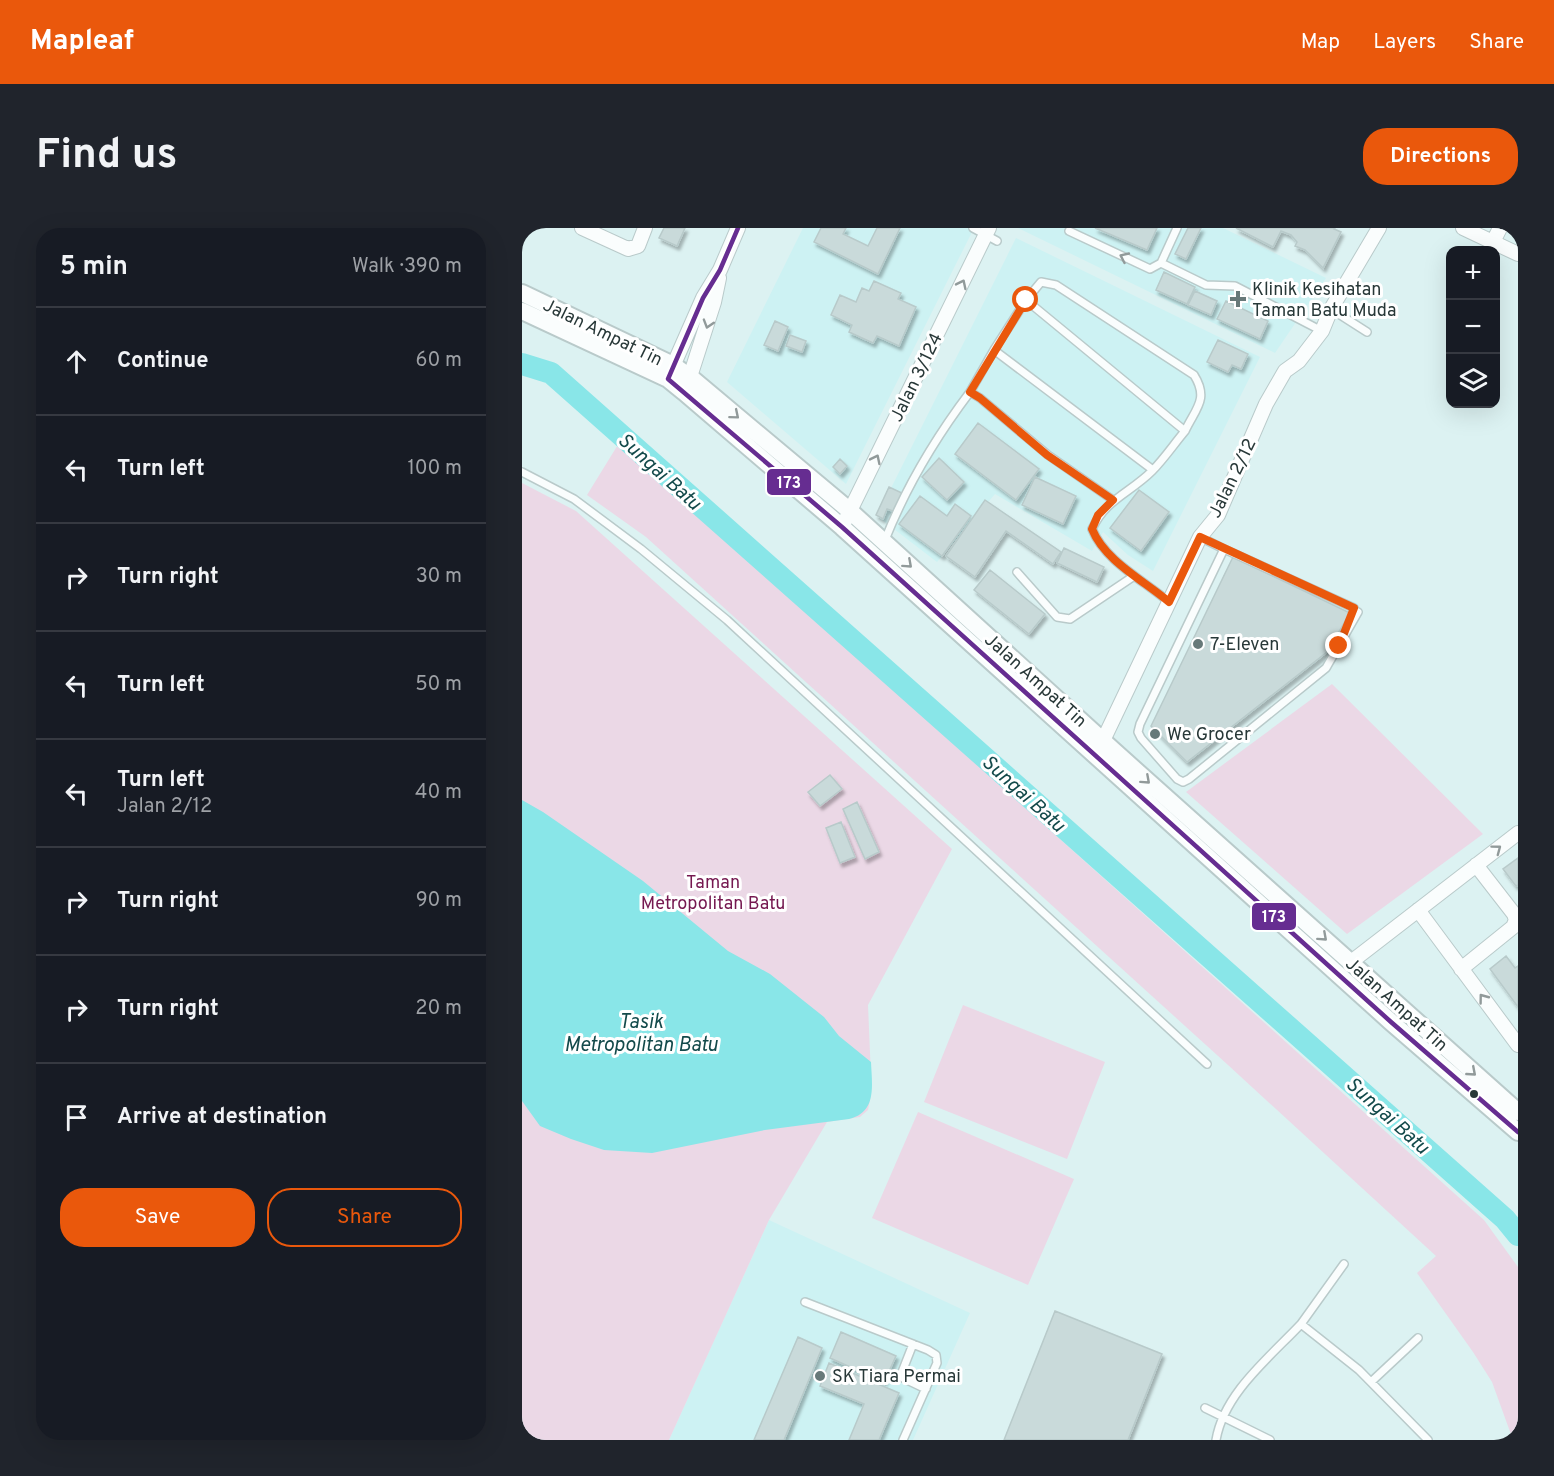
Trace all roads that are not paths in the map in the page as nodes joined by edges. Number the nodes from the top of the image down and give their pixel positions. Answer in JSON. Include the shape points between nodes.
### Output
{"nodes":[{"id":1,"x":582,"y":228,"type":"edge"},
{"id":2,"x":645,"y":228,"type":"edge"},
{"id":3,"x":738,"y":228,"type":"edge"},
{"id":4,"x":973,"y":228,"type":"edge"},
{"id":5,"x":1177,"y":228,"type":"edge"},
{"id":6,"x":1379,"y":228,"type":"edge"},
{"id":7,"x":1463,"y":228,"type":"edge"},
{"id":8,"x":1500,"y":228,"type":"edge"},
{"id":9,"x":1067,"y":229,"type":"edge"},
{"id":10,"x":991,"y":235,"type":"edge"},
{"id":11,"x":1493,"y":242,"type":"junction"},
{"id":12,"x":1518,"y":254,"type":"edge"},
{"id":13,"x":1161,"y":263,"type":"junction"},
{"id":14,"x":720,"y":270,"type":"junction"},
{"id":15,"x":522,"y":293,"type":"edge"},
{"id":16,"x":1026,"y":300,"type":"junction"},
{"id":17,"x":1330,"y":309,"type":"junction"},
{"id":18,"x":522,"y":311,"type":"edge"},
{"id":19,"x":1322,"y":331,"type":"junction"},
{"id":20,"x":1367,"y":332,"type":"dead end"},
{"id":21,"x":994,"y":350,"type":"junction"},
{"id":22,"x":670,"y":372,"type":"junction"},
{"id":23,"x":687,"y":384,"type":"junction"},
{"id":24,"x":970,"y":392,"type":"junction"},
{"id":25,"x":1185,"y":431,"type":"junction"},
{"id":26,"x":1153,"y":470,"type":"junction"},
{"id":27,"x":522,"y":472,"type":"edge"},
{"id":28,"x":1113,"y":500,"type":"junction"},
{"id":29,"x":850,"y":511,"type":"junction"},
{"id":30,"x":842,"y":527,"type":"junction"},
{"id":31,"x":1200,"y":537,"type":"junction"},
{"id":32,"x":884,"y":542,"type":"junction"},
{"id":33,"x":1224,"y":549,"type":"junction"},
{"id":34,"x":1017,"y":572,"type":"dead end"},
{"id":35,"x":1134,"y":576,"type":"junction"},
{"id":36,"x":1169,"y":602,"type":"junction"},
{"id":37,"x":1103,"y":741,"type":"junction"},
{"id":38,"x":1094,"y":756,"type":"junction"},
{"id":39,"x":1518,"y":833,"type":"edge"},
{"id":40,"x":1476,"y":865,"type":"junction"},
{"id":41,"x":1418,"y":910,"type":"junction"},
{"id":42,"x":1351,"y":962,"type":"junction"},
{"id":43,"x":1461,"y":969,"type":"junction"},
{"id":44,"x":1391,"y":1022,"type":"junction"},
{"id":45,"x":1518,"y":1045,"type":"edge"},
{"id":46,"x":1207,"y":1064,"type":"dead end"},
{"id":47,"x":1518,"y":1112,"type":"edge"},
{"id":48,"x":1518,"y":1132,"type":"edge"},
{"id":49,"x":1344,"y":1264,"type":"dead end"},
{"id":50,"x":805,"y":1302,"type":"dead end"},
{"id":51,"x":1301,"y":1324,"type":"junction"},
{"id":52,"x":1418,"y":1338,"type":"dead end"},
{"id":53,"x":913,"y":1344,"type":"junction"},
{"id":54,"x":1371,"y":1382,"type":"junction"},
{"id":55,"x":926,"y":1389,"type":"junction"},
{"id":56,"x":1205,"y":1408,"type":"dead end"},
{"id":57,"x":1222,"y":1417,"type":"junction"},
{"id":58,"x":903,"y":1440,"type":"edge"},
{"id":59,"x":1216,"y":1440,"type":"edge"},
{"id":60,"x":1270,"y":1440,"type":"edge"},
{"id":61,"x":1428,"y":1440,"type":"edge"}],
"edges":[{"from":1,"to":2,"type":"street","via":[[628,249],[638,246]]},
{"from":3,"to":14,"type":"street"},
{"from":4,"to":10,"type":"lane"},
{"from":5,"to":13,"type":"lane"},
{"from":6,"to":17,"type":"street","name":"Jalan 2/12"},
{"from":7,"to":11,"type":"street"},
{"from":8,"to":11,"type":"street"},
{"from":13,"to":9,"type":"lane","one_way":true,"via":[[1150,269]]},
{"from":29,"to":10,"type":"street","name":"Jalan 3/124","one_way":true},
{"from":11,"to":12,"type":"street"},
{"from":13,"to":19,"type":"lane","via":[[1206,285],[1235,286]]},
{"from":14,"to":22,"type":"street"},
{"from":14,"to":23,"type":"street","one_way":true,"via":[[714,302]]},
{"from":15,"to":22,"type":"street","name":"Jalan Ampat Tin"},
{"from":16,"to":21,"type":"lane"},
{"from":16,"to":25,"type":"lane"},
{"from":16,"to":25,"type":"lane","via":[[1041,282],[1056,285],[1194,375],[1202,396]]},
{"from":17,"to":19,"type":"street","name":"Jalan 2/12"},
{"from":17,"to":20,"type":"lane"},
{"from":18,"to":22,"type":"street","name":"Jalan Ampat Tin"},
{"from":19,"to":31,"type":"street","name":"Jalan 2/12","via":[[1280,380],[1218,515]]},
{"from":21,"to":24,"type":"lane"},
{"from":21,"to":26,"type":"lane"},
{"from":22,"to":23,"type":"street","name":"Jalan Ampat Tin"},
{"from":23,"to":29,"type":"street","name":"Jalan Ampat Tin","one_way":true},
{"from":23,"to":30,"type":"street","name":"Jalan Ampat Tin"},
{"from":24,"to":28,"type":"lane","via":[[1047,455]]},
{"from":24,"to":32,"type":"lane","via":[[924,459]]},
{"from":25,"to":26,"type":"lane"},
{"from":26,"to":28,"type":"lane"},
{"from":27,"to":46,"type":"lane","via":[[574,499],[727,620]]},
{"from":28,"to":35,"type":"lane","via":[[1098,515],[1092,529],[1097,542]]},
{"from":29,"to":30,"type":"street","name":"Jalan 3/124"},
{"from":29,"to":32,"type":"street","name":"Jalan Ampat Tin"},
{"from":30,"to":38,"type":"street","name":"Jalan Ampat Tin"},
{"from":31,"to":33,"type":"lane"},
{"from":31,"to":36,"type":"street","name":"Jalan 2/12"},
{"from":32,"to":37,"type":"street","name":"Jalan Ampat Tin","one_way":true},
{"from":33,"to":33,"type":"lane","via":[[1138,732],[1177,779],[1184,782],[1326,668],[1356,611]]},
{"from":34,"to":35,"type":"lane","via":[[1057,617],[1065,619]]},
{"from":35,"to":36,"type":"lane"},
{"from":36,"to":37,"type":"street","name":"Jalan 2/12"},
{"from":37,"to":38,"type":"street","name":"Jalan 2/12"},
{"from":37,"to":42,"type":"street","name":"Jalan Ampat Tin","one_way":true},
{"from":38,"to":44,"type":"street","name":"Jalan Ampat Tin"},
{"from":40,"to":39,"type":"street","one_way":true},
{"from":40,"to":41,"type":"street"},
{"from":40,"to":43,"type":"street","via":[[1516,921]]},
{"from":41,"to":42,"type":"street"},
{"from":41,"to":43,"type":"street"},
{"from":42,"to":44,"type":"street","via":[[1349,971],[1353,978]]},
{"from":42,"to":47,"type":"street","name":"Jalan Ampat Tin","one_way":true},
{"from":45,"to":43,"type":"street","one_way":true},
{"from":44,"to":48,"type":"street","name":"Jalan Ampat Tin"},
{"from":49,"to":51,"type":"lane"},
{"from":50,"to":53,"type":"lane"},
{"from":51,"to":54,"type":"lane"},
{"from":51,"to":57,"type":"lane","via":[[1243,1385]]},
{"from":52,"to":54,"type":"lane"},
{"from":53,"to":55,"type":"lane","via":[[903,1378]]},
{"from":53,"to":55,"type":"lane","via":[[936,1355],[937,1363]]},
{"from":54,"to":61,"type":"lane"},
{"from":55,"to":58,"type":"lane"},
{"from":56,"to":57,"type":"lane"},
{"from":57,"to":59,"type":"lane"},
{"from":57,"to":60,"type":"lane"}]}
